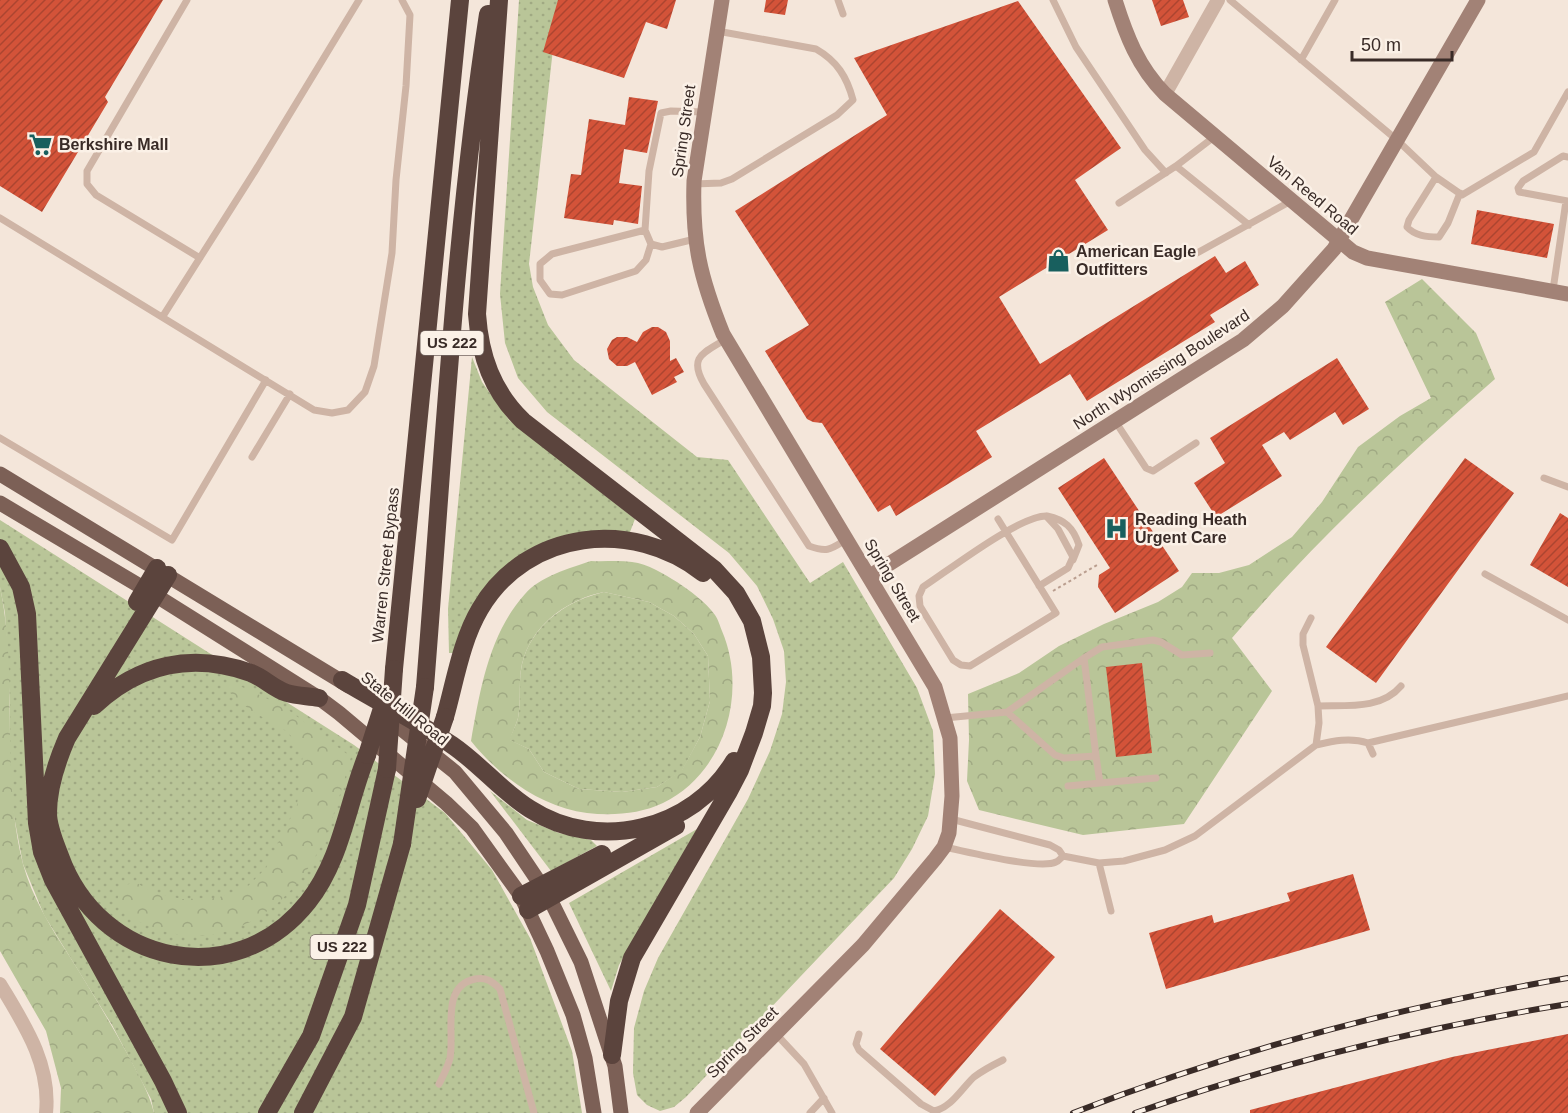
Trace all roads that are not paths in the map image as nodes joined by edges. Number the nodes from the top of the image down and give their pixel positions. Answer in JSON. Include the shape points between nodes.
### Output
{"nodes":[{"id":1,"x":187,"y":0,"type":"edge"},
{"id":2,"x":359,"y":0,"type":"edge"},
{"id":3,"x":402,"y":0,"type":"edge"},
{"id":4,"x":460,"y":0,"type":"edge"},
{"id":5,"x":490,"y":0,"type":"edge"},
{"id":6,"x":499,"y":0,"type":"edge"},
{"id":7,"x":722,"y":0,"type":"edge"},
{"id":8,"x":838,"y":0,"type":"edge"},
{"id":9,"x":1053,"y":0,"type":"edge"},
{"id":10,"x":1115,"y":0,"type":"edge"},
{"id":11,"x":1218,"y":0,"type":"edge"},
{"id":12,"x":1230,"y":0,"type":"edge"},
{"id":13,"x":1335,"y":0,"type":"edge"},
{"id":14,"x":1478,"y":0,"type":"edge"},
{"id":15,"x":843,"y":14,"type":"dead end"},
{"id":16,"x":717,"y":31,"type":"junction"},
{"id":17,"x":1301,"y":60,"type":"junction"},
{"id":18,"x":1568,"y":92,"type":"edge"},
{"id":19,"x":1165,"y":94,"type":"junction"},
{"id":20,"x":704,"y":112,"type":"junction"},
{"id":21,"x":1215,"y":136,"type":"junction"},
{"id":22,"x":1397,"y":140,"type":"junction"},
{"id":23,"x":1568,"y":157,"type":"edge"},
{"id":24,"x":1176,"y":166,"type":"junction"},
{"id":25,"x":1166,"y":173,"type":"junction"},
{"id":26,"x":1436,"y":177,"type":"junction"},
{"id":27,"x":693,"y":184,"type":"junction"},
{"id":28,"x":1460,"y":193,"type":"junction"},
{"id":29,"x":1291,"y":201,"type":"junction"},
{"id":30,"x":1567,"y":201,"type":"edge"},
{"id":31,"x":1119,"y":202,"type":"dead end"},
{"id":32,"x":0,"y":218,"type":"edge"},
{"id":33,"x":1249,"y":225,"type":"junction"},
{"id":34,"x":645,"y":230,"type":"junction"},
{"id":35,"x":695,"y":239,"type":"junction"},
{"id":36,"x":1339,"y":241,"type":"junction"},
{"id":37,"x":651,"y":244,"type":"junction"},
{"id":38,"x":1197,"y":253,"type":"dead end"},
{"id":39,"x":200,"y":258,"type":"junction"},
{"id":40,"x":1560,"y":292,"type":"edge"},
{"id":41,"x":163,"y":316,"type":"junction"},
{"id":42,"x":726,"y":339,"type":"junction"},
{"id":43,"x":266,"y":380,"type":"junction"},
{"id":44,"x":290,"y":394,"type":"junction"},
{"id":45,"x":1115,"y":421,"type":"junction"},
{"id":46,"x":0,"y":438,"type":"edge"},
{"id":47,"x":1196,"y":443,"type":"dead end"},
{"id":48,"x":252,"y":457,"type":"dead end"},
{"id":49,"x":0,"y":474,"type":"edge"},
{"id":50,"x":1544,"y":478,"type":"dead end"},
{"id":51,"x":1568,"y":487,"type":"edge"},
{"id":52,"x":0,"y":503,"type":"edge"},
{"id":53,"x":1046,"y":516,"type":"junction"},
{"id":54,"x":998,"y":519,"type":"dead end"},
{"id":55,"x":1006,"y":532,"type":"junction"},
{"id":56,"x":847,"y":538,"type":"junction"},
{"id":57,"x":0,"y":548,"type":"edge"},
{"id":58,"x":1072,"y":562,"type":"junction"},
{"id":59,"x":162,"y":572,"type":"junction"},
{"id":60,"x":1485,"y":574,"type":"dead end"},
{"id":61,"x":870,"y":576,"type":"junction"},
{"id":62,"x":1040,"y":586,"type":"junction"},
{"id":63,"x":150,"y":592,"type":"junction"},
{"id":64,"x":1311,"y":618,"type":"dead end"},
{"id":65,"x":1568,"y":620,"type":"edge"},
{"id":66,"x":1210,"y":653,"type":"dead end"},
{"id":67,"x":1084,"y":658,"type":"junction"},
{"id":68,"x":394,"y":669,"type":"junction"},
{"id":69,"x":342,"y":680,"type":"junction"},
{"id":70,"x":1401,"y":686,"type":"dead end"},
{"id":71,"x":1568,"y":696,"type":"edge"},
{"id":72,"x":319,"y":698,"type":"junction"},
{"id":73,"x":1318,"y":706,"type":"junction"},
{"id":74,"x":1007,"y":712,"type":"junction"},
{"id":75,"x":945,"y":717,"type":"junction"},
{"id":76,"x":78,"y":722,"type":"junction"},
{"id":77,"x":1368,"y":743,"type":"junction"},
{"id":78,"x":1316,"y":745,"type":"junction"},
{"id":79,"x":1373,"y":754,"type":"dead end"},
{"id":80,"x":1096,"y":756,"type":"junction"},
{"id":81,"x":740,"y":770,"type":"junction"},
{"id":82,"x":1156,"y":778,"type":"dead end"},
{"id":83,"x":1100,"y":783,"type":"junction"},
{"id":84,"x":1068,"y":786,"type":"dead end"},
{"id":85,"x":35,"y":794,"type":"junction"},
{"id":86,"x":950,"y":819,"type":"junction"},
{"id":87,"x":653,"y":825,"type":"junction"},
{"id":88,"x":402,"y":844,"type":"junction"},
{"id":89,"x":944,"y":847,"type":"junction"},
{"id":90,"x":1063,"y":856,"type":"junction"},
{"id":91,"x":1099,"y":863,"type":"junction"},
{"id":92,"x":545,"y":892,"type":"junction"},
{"id":93,"x":524,"y":903,"type":"junction"},
{"id":94,"x":1111,"y":911,"type":"dead end"},
{"id":95,"x":0,"y":984,"type":"edge"},
{"id":96,"x":776,"y":1034,"type":"junction"},
{"id":97,"x":859,"y":1034,"type":"dead end"},
{"id":98,"x":612,"y":1055,"type":"junction"},
{"id":99,"x":1003,"y":1060,"type":"dead end"},
{"id":100,"x":439,"y":1084,"type":"dead end"},
{"id":101,"x":824,"y":1098,"type":"junction"},
{"id":102,"x":46,"y":1113,"type":"edge"},
{"id":103,"x":178,"y":1113,"type":"edge"},
{"id":104,"x":267,"y":1113,"type":"edge"},
{"id":105,"x":303,"y":1113,"type":"edge"},
{"id":106,"x":534,"y":1113,"type":"edge"},
{"id":107,"x":594,"y":1113,"type":"edge"},
{"id":108,"x":621,"y":1113,"type":"edge"},
{"id":109,"x":697,"y":1113,"type":"edge"},
{"id":110,"x":810,"y":1113,"type":"edge"},
{"id":111,"x":832,"y":1113,"type":"edge"}],
"edges":[{"from":1,"to":39,"type":"lane","via":[[87,171],[87,184],[96,195]]},
{"from":2,"to":39,"type":"lane"},
{"from":3,"to":44,"type":"lane","via":[[410,15],[407,75],[392,253],[374,366],[365,392],[348,410],[314,410]]},
{"from":4,"to":68,"type":"highway","name":"Warren Street Bypass","number":"US 222"},
{"from":5,"to":88,"type":"highway","number":"US 222","bridge":true,"via":[[458,272],[425,687]]},
{"from":6,"to":81,"type":"highway","via":[[477,302],[481,350],[492,381],[515,413],[698,554],[736,594],[755,629],[764,676],[762,706]]},
{"from":7,"to":16,"type":"street","name":"Spring Street"},
{"from":8,"to":15,"type":"lane"},
{"from":9,"to":25,"type":"lane","via":[[1076,47]]},
{"from":10,"to":19,"type":"street","name":"Van Reed Road","via":[[1134,52]]},
{"from":11,"to":19,"type":"street"},
{"from":12,"to":17,"type":"lane"},
{"from":13,"to":17,"type":"lane"},
{"from":14,"to":22,"type":"street","name":"North Wyomissing Boulevard"},
{"from":16,"to":20,"type":"street","name":"Spring Street"},
{"from":16,"to":27,"type":"lane","via":[[816,49],[845,75],[853,99],[837,115],[732,179]]},
{"from":17,"to":22,"type":"lane"},
{"from":18,"to":28,"type":"lane","via":[[1534,152]]},
{"from":19,"to":21,"type":"street","name":"Van Reed Road"},
{"from":20,"to":27,"type":"street","name":"Spring Street"},
{"from":20,"to":34,"type":"lane","via":[[661,113],[649,171]]},
{"from":21,"to":24,"type":"lane"},
{"from":21,"to":29,"type":"street","name":"Van Reed Road"},
{"from":22,"to":26,"type":"lane"},
{"from":22,"to":36,"type":"street","name":"North Wyomissing Boulevard"},
{"from":23,"to":30,"type":"lane","via":[[1563,156],[1518,188],[1519,192]]},
{"from":24,"to":25,"type":"lane"},
{"from":24,"to":33,"type":"lane"},
{"from":25,"to":31,"type":"lane"},
{"from":26,"to":28,"type":"lane"},
{"from":26,"to":28,"type":"lane","via":[[1409,220],[1407,227],[1412,232],[1439,237]]},
{"from":27,"to":35,"type":"street","name":"Spring Street"},
{"from":29,"to":33,"type":"lane"},
{"from":29,"to":36,"type":"street","name":"Van Reed Road"},
{"from":30,"to":40,"type":"lane"},
{"from":32,"to":41,"type":"lane"},
{"from":33,"to":38,"type":"lane"},
{"from":34,"to":37,"type":"lane"},
{"from":34,"to":37,"type":"lane","via":[[552,254],[540,264],[540,280],[550,294],[562,295],[636,271],[646,260]]},
{"from":35,"to":37,"type":"lane","via":[[662,247]]},
{"from":35,"to":42,"type":"street","name":"Spring Street","via":[[706,290]]},
{"from":36,"to":40,"type":"street","name":"Van Reed Road","via":[[1367,258]]},
{"from":36,"to":45,"type":"street","name":"North Wyomissing Boulevard","via":[[1258,330]]},
{"from":39,"to":41,"type":"lane"},
{"from":41,"to":43,"type":"lane"},
{"from":42,"to":56,"type":"street","name":"Spring Street"},
{"from":42,"to":56,"type":"lane","via":[[696,363],[704,384],[809,546],[829,550]]},
{"from":43,"to":44,"type":"lane"},
{"from":43,"to":46,"type":"lane","via":[[172,540]]},
{"from":44,"to":48,"type":"lane"},
{"from":45,"to":47,"type":"lane","via":[[1146,468],[1153,471]]},
{"from":45,"to":61,"type":"street","name":"North Wyomissing Boulevard"},
{"from":49,"to":59,"type":"main road","name":"State Hill Road"},
{"from":50,"to":51,"type":"lane"},
{"from":52,"to":63,"type":"main road"},
{"from":53,"to":55,"type":"lane","via":[[1029,519]]},
{"from":53,"to":58,"type":"lane","via":[[1070,550]]},
{"from":53,"to":58,"type":"lane","via":[[1065,521],[1077,537],[1079,545]]},
{"from":54,"to":55,"type":"lane"},
{"from":55,"to":62,"type":"lane"},
{"from":55,"to":62,"type":"lane","via":[[921,591],[920,606],[953,660],[970,666],[1056,613]]},
{"from":56,"to":61,"type":"street","name":"Spring Street"},
{"from":57,"to":85,"type":"highway","via":[[21,587],[27,614]]},
{"from":58,"to":62,"type":"lane","via":[[1064,572]]},
{"from":59,"to":63,"type":"highway"},
{"from":59,"to":69,"type":"main road","name":"State Hill Road"},
{"from":60,"to":65,"type":"lane"},
{"from":61,"to":75,"type":"street","name":"Spring Street","via":[[935,687]]},
{"from":63,"to":72,"type":"main road"},
{"from":63,"to":76,"type":"highway"},
{"from":63,"to":85,"type":"highway","via":[[60,727]]},
{"from":64,"to":73,"type":"lane","via":[[1302,634]]},
{"from":66,"to":67,"type":"lane","via":[[1182,655],[1152,640],[1102,647]]},
{"from":67,"to":74,"type":"lane"},
{"from":67,"to":80,"type":"lane"},
{"from":68,"to":76,"type":"highway","bridge":true,"via":[[332,862],[317,889],[293,919],[268,937],[241,950],[214,955],[179,956],[145,947],[111,929],[90,910],[70,880],[48,815],[56,767]]},
{"from":68,"to":104,"type":"highway","name":"Warren Street Bypass","number":"US 222","bridge":true,"via":[[387,769],[357,905],[311,1036]]},
{"from":69,"to":87,"type":"highway","via":[[453,746],[519,802],[543,816],[595,830]]},
{"from":69,"to":92,"type":"main road","name":"State Hill Road","via":[[455,772],[506,832]]},
{"from":70,"to":73,"type":"lane","via":[[1390,697],[1373,703]]},
{"from":71,"to":77,"type":"lane"},
{"from":72,"to":76,"type":"highway","via":[[286,693],[260,677],[232,668],[175,664],[124,682]]},
{"from":72,"to":93,"type":"main road","via":[[455,811],[472,828]]},
{"from":73,"to":78,"type":"lane"},
{"from":74,"to":75,"type":"lane"},
{"from":74,"to":80,"type":"lane","via":[[1055,755]]},
{"from":75,"to":86,"type":"street","name":"Spring Street","via":[[950,738]]},
{"from":77,"to":78,"type":"lane","via":[[1357,739]]},
{"from":77,"to":79,"type":"lane"},
{"from":78,"to":91,"type":"lane","via":[[1195,836],[1165,850]]},
{"from":80,"to":83,"type":"lane"},
{"from":81,"to":92,"type":"highway","via":[[706,808]]},
{"from":81,"to":98,"type":"highway","via":[[632,958],[619,1001]]},
{"from":82,"to":83,"type":"lane"},
{"from":83,"to":84,"type":"lane"},
{"from":85,"to":103,"type":"highway","via":[[42,852],[53,880]]},
{"from":86,"to":89,"type":"street","name":"Spring Street"},
{"from":86,"to":90,"type":"lane","via":[[1050,845]]},
{"from":87,"to":88,"type":"highway","bridge":true,"via":[[702,800],[738,755],[749,724],[754,689],[749,642],[733,608],[704,574],[672,553],[642,542],[593,539],[562,545],[518,567],[480,609],[466,641]]},
{"from":87,"to":92,"type":"highway"},
{"from":88,"to":105,"type":"highway","number":"US 222","via":[[353,1017]]},
{"from":89,"to":90,"type":"lane","via":[[1004,860],[1049,864]]},
{"from":89,"to":96,"type":"street","name":"Spring Street","via":[[863,945]]},
{"from":90,"to":91,"type":"lane"},
{"from":91,"to":94,"type":"lane"},
{"from":92,"to":93,"type":"highway"},
{"from":92,"to":98,"type":"main road","name":"State Hill Road","via":[[581,962]]},
{"from":93,"to":107,"type":"main road","via":[[573,1016]]},
{"from":95,"to":102,"type":"street","via":[[32,1039],[44,1071]]},
{"from":96,"to":101,"type":"lane","via":[[804,1064]]},
{"from":96,"to":109,"type":"street","name":"Spring Street"},
{"from":97,"to":99,"type":"lane","via":[[859,1050],[934,1111],[946,1106],[974,1077]]},
{"from":98,"to":108,"type":"main road","name":"State Hill Road"},
{"from":100,"to":106,"type":"lane","via":[[450,1058],[455,992],[471,980],[483,978],[500,989]]},
{"from":101,"to":110,"type":"lane"},
{"from":101,"to":111,"type":"lane"}]}
